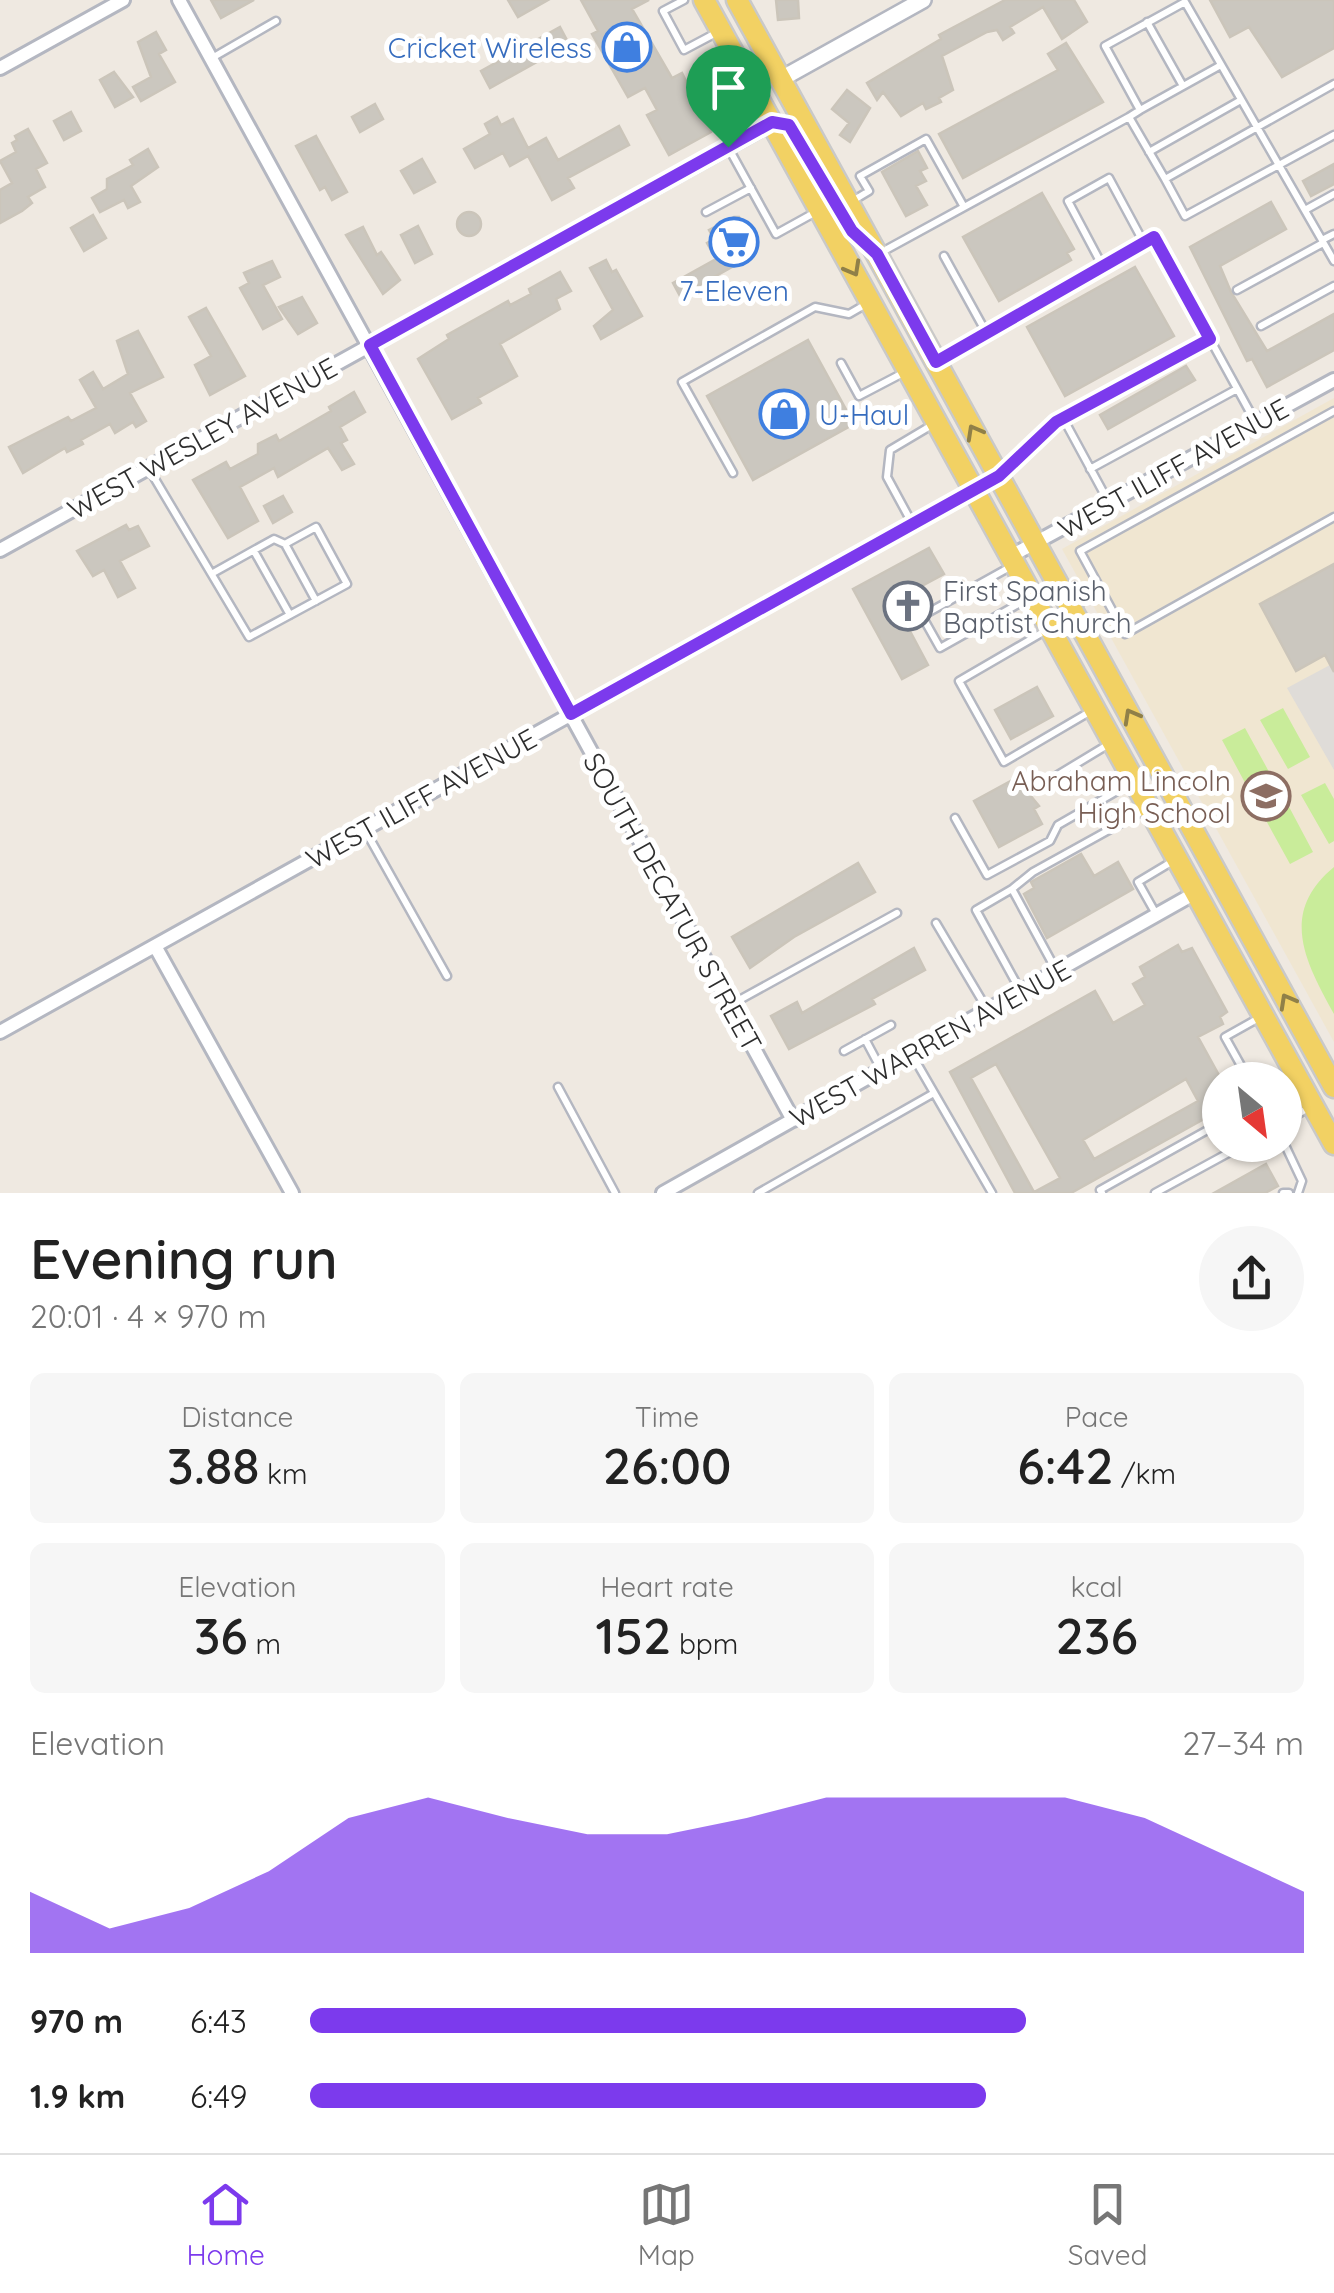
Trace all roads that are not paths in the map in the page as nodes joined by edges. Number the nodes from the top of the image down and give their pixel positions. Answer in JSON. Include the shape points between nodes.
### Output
{"nodes":[{"id":1,"x":123,"y":0,"type":"edge"},
{"id":2,"x":179,"y":0,"type":"edge"},
{"id":3,"x":684,"y":0,"type":"edge"},
{"id":4,"x":704,"y":0,"type":"edge"},
{"id":5,"x":714,"y":0,"type":"edge"},
{"id":6,"x":737,"y":0,"type":"edge"},
{"id":7,"x":923,"y":0,"type":"edge"},
{"id":8,"x":276,"y":21,"type":"dead end"},
{"id":9,"x":1147,"y":22,"type":"junction"},
{"id":10,"x":720,"y":30,"type":"junction"},
{"id":11,"x":211,"y":58,"type":"junction"},
{"id":12,"x":1222,"y":65,"type":"junction"},
{"id":13,"x":700,"y":66,"type":"dead end"},
{"id":14,"x":0,"y":68,"type":"edge"},
{"id":15,"x":781,"y":80,"type":"junction"},
{"id":16,"x":1334,"y":84,"type":"edge"},
{"id":17,"x":1183,"y":86,"type":"junction"},
{"id":18,"x":1242,"y":100,"type":"junction"},
{"id":19,"x":1140,"y":110,"type":"junction"},
{"id":20,"x":1129,"y":117,"type":"junction"},
{"id":21,"x":772,"y":122,"type":"junction"},
{"id":22,"x":1257,"y":127,"type":"junction"},
{"id":23,"x":1334,"y":135,"type":"edge"},
{"id":24,"x":742,"y":139,"type":"junction"},
{"id":25,"x":728,"y":147,"type":"junction"},
{"id":26,"x":1149,"y":152,"type":"junction"},
{"id":27,"x":1279,"y":165,"type":"junction"},
{"id":28,"x":1164,"y":179,"type":"junction"},
{"id":29,"x":751,"y":188,"type":"junction"},
{"id":30,"x":1334,"y":194,"type":"edge"},
{"id":31,"x":848,"y":203,"type":"junction"},
{"id":32,"x":964,"y":206,"type":"junction"},
{"id":33,"x":820,"y":210,"type":"junction"},
{"id":34,"x":1305,"y":210,"type":"junction"},
{"id":35,"x":706,"y":212,"type":"dead end"},
{"id":36,"x":1334,"y":234,"type":"edge"},
{"id":37,"x":1323,"y":242,"type":"junction"},
{"id":38,"x":1144,"y":243,"type":"junction"},
{"id":39,"x":877,"y":254,"type":"junction"},
{"id":40,"x":944,"y":256,"type":"dead end"},
{"id":41,"x":1334,"y":261,"type":"edge"},
{"id":42,"x":1102,"y":265,"type":"junction"},
{"id":43,"x":1334,"y":286,"type":"edge"},
{"id":44,"x":1237,"y":290,"type":"dead end"},
{"id":45,"x":870,"y":302,"type":"junction"},
{"id":46,"x":1261,"y":326,"type":"dead end"},
{"id":47,"x":987,"y":334,"type":"junction"},
{"id":48,"x":1210,"y":339,"type":"junction"},
{"id":49,"x":370,"y":345,"type":"junction"},
{"id":50,"x":936,"y":362,"type":"junction"},
{"id":51,"x":841,"y":363,"type":"dead end"},
{"id":52,"x":908,"y":370,"type":"junction"},
{"id":53,"x":1334,"y":380,"type":"edge"},
{"id":54,"x":1237,"y":388,"type":"junction"},
{"id":55,"x":1334,"y":411,"type":"edge"},
{"id":56,"x":1063,"y":418,"type":"junction"},
{"id":57,"x":937,"y":422,"type":"junction"},
{"id":58,"x":1256,"y":423,"type":"junction"},
{"id":59,"x":148,"y":468,"type":"junction"},
{"id":60,"x":1090,"y":469,"type":"junction"},
{"id":61,"x":733,"y":473,"type":"dead end"},
{"id":62,"x":999,"y":476,"type":"junction"},
{"id":63,"x":974,"y":490,"type":"junction"},
{"id":64,"x":1109,"y":503,"type":"junction"},
{"id":65,"x":1334,"y":517,"type":"edge"},
{"id":66,"x":913,"y":524,"type":"junction"},
{"id":67,"x":1036,"y":543,"type":"junction"},
{"id":68,"x":285,"y":544,"type":"junction"},
{"id":69,"x":0,"y":550,"type":"edge"},
{"id":70,"x":254,"y":550,"type":"junction"},
{"id":71,"x":1013,"y":560,"type":"junction"},
{"id":72,"x":213,"y":573,"type":"junction"},
{"id":73,"x":1102,"y":591,"type":"junction"},
{"id":74,"x":1033,"y":596,"type":"junction"},
{"id":75,"x":316,"y":601,"type":"junction"},
{"id":76,"x":1071,"y":608,"type":"junction"},
{"id":77,"x":290,"y":615,"type":"junction"},
{"id":78,"x":1051,"y":628,"type":"junction"},
{"id":79,"x":1096,"y":708,"type":"junction"},
{"id":80,"x":571,"y":714,"type":"junction"},
{"id":81,"x":1114,"y":741,"type":"junction"},
{"id":82,"x":1136,"y":781,"type":"junction"},
{"id":83,"x":1032,"y":790,"type":"dead end"},
{"id":84,"x":1150,"y":807,"type":"junction"},
{"id":85,"x":955,"y":818,"type":"dead end"},
{"id":86,"x":364,"y":829,"type":"junction"},
{"id":87,"x":1178,"y":858,"type":"junction"},
{"id":88,"x":1012,"y":889,"type":"junction"},
{"id":89,"x":1197,"y":892,"type":"junction"},
{"id":90,"x":897,"y":913,"type":"dead end"},
{"id":91,"x":1156,"y":915,"type":"junction"},
{"id":92,"x":936,"y":923,"type":"dead end"},
{"id":93,"x":155,"y":946,"type":"junction"},
{"id":94,"x":1057,"y":971,"type":"junction"},
{"id":95,"x":447,"y":976,"type":"dead end"},
{"id":96,"x":1021,"y":991,"type":"junction"},
{"id":97,"x":730,"y":1005,"type":"junction"},
{"id":98,"x":987,"y":1010,"type":"junction"},
{"id":99,"x":1264,"y":1014,"type":"junction"},
{"id":100,"x":890,"y":1025,"type":"dead end"},
{"id":101,"x":0,"y":1032,"type":"edge"},
{"id":102,"x":865,"y":1040,"type":"junction"},
{"id":103,"x":844,"y":1051,"type":"dead end"},
{"id":104,"x":911,"y":1053,"type":"junction"},
{"id":105,"x":1239,"y":1062,"type":"edge"},
{"id":106,"x":881,"y":1070,"type":"junction"},
{"id":107,"x":558,"y":1086,"type":"dead end"},
{"id":108,"x":1334,"y":1087,"type":"edge"},
{"id":109,"x":934,"y":1093,"type":"junction"},
{"id":110,"x":1313,"y":1106,"type":"junction"},
{"id":111,"x":1302,"y":1112,"type":"edge"},
{"id":112,"x":793,"y":1120,"type":"junction"},
{"id":113,"x":1202,"y":1132,"type":"edge"},
{"id":114,"x":1334,"y":1144,"type":"edge"},
{"id":115,"x":1212,"y":1162,"type":"edge"},
{"id":116,"x":1292,"y":1162,"type":"edge"},
{"id":117,"x":292,"y":1193,"type":"edge"},
{"id":118,"x":615,"y":1193,"type":"edge"},
{"id":119,"x":662,"y":1193,"type":"edge"},
{"id":120,"x":758,"y":1193,"type":"edge"},
{"id":121,"x":992,"y":1193,"type":"edge"},
{"id":122,"x":1102,"y":1193,"type":"edge"},
{"id":123,"x":1155,"y":1193,"type":"edge"},
{"id":124,"x":1298,"y":1193,"type":"edge"}],
"edges":[{"from":1,"to":14,"type":"street"},
{"from":2,"to":11,"type":"street","name":"SOUTH DECATUR STREET"},
{"from":3,"to":10,"type":"lane","via":[[663,12],[684,50]]},
{"from":4,"to":10,"type":"main road"},
{"from":5,"to":15,"type":"main road","via":[[758,73]]},
{"from":6,"to":15,"type":"main road"},
{"from":7,"to":15,"type":"street"},
{"from":8,"to":11,"type":"lane"},
{"from":9,"to":12,"type":"lane","via":[[1185,2]]},
{"from":9,"to":17,"type":"lane"},
{"from":9,"to":19,"type":"lane","via":[[1105,46]]},
{"from":10,"to":21,"type":"main road"},
{"from":11,"to":49,"type":"street","name":"SOUTH DECATUR STREET"},
{"from":12,"to":17,"type":"lane"},
{"from":12,"to":18,"type":"lane"},
{"from":13,"to":24,"type":"lane"},
{"from":15,"to":31,"type":"main road"},
{"from":16,"to":22,"type":"lane"},
{"from":17,"to":19,"type":"lane"},
{"from":18,"to":22,"type":"lane"},
{"from":18,"to":26,"type":"lane"},
{"from":19,"to":20,"type":"lane"},
{"from":20,"to":26,"type":"lane"},
{"from":20,"to":32,"type":"lane"},
{"from":21,"to":24,"type":"street","name":"WEST WESLEY AVENUE"},
{"from":21,"to":33,"type":"main road"},
{"from":21,"to":39,"type":"main road","via":[[789,125],[852,231]]},
{"from":22,"to":27,"type":"lane"},
{"from":22,"to":28,"type":"lane"},
{"from":23,"to":27,"type":"lane"},
{"from":24,"to":25,"type":"street","name":"WEST WESLEY AVENUE"},
{"from":25,"to":29,"type":"lane"},
{"from":25,"to":49,"type":"street","name":"WEST WESLEY AVENUE"},
{"from":26,"to":28,"type":"lane"},
{"from":27,"to":28,"type":"lane","via":[[1185,216]]},
{"from":27,"to":34,"type":"lane"},
{"from":29,"to":33,"type":"lane","via":[[776,234]]},
{"from":29,"to":35,"type":"lane"},
{"from":30,"to":34,"type":"lane"},
{"from":31,"to":32,"type":"lane","via":[[869,191],[860,176],[926,139]]},
{"from":31,"to":39,"type":"main road"},
{"from":32,"to":39,"type":"lane"},
{"from":33,"to":45,"type":"main road","one_way":true},
{"from":34,"to":37,"type":"lane"},
{"from":36,"to":37,"type":"lane"},
{"from":37,"to":41,"type":"lane"},
{"from":37,"to":44,"type":"lane"},
{"from":38,"to":42,"type":"lane"},
{"from":38,"to":42,"type":"lane","via":[[1110,178],[1068,201]]},
{"from":38,"to":48,"type":"lane","via":[[1154,237]]},
{"from":39,"to":50,"type":"main road"},
{"from":40,"to":47,"type":"lane"},
{"from":42,"to":47,"type":"lane"},
{"from":43,"to":46,"type":"lane"},
{"from":45,"to":52,"type":"main road"},
{"from":45,"to":61,"type":"lane","via":[[848,314],[815,307],[682,382]]},
{"from":47,"to":50,"type":"lane"},
{"from":48,"to":54,"type":"lane"},
{"from":48,"to":56,"type":"lane"},
{"from":49,"to":59,"type":"street","name":"WEST WESLEY AVENUE"},
{"from":49,"to":80,"type":"street","name":"SOUTH DECATUR STREET"},
{"from":62,"to":50,"type":"main road","one_way":true},
{"from":51,"to":52,"type":"lane","via":[[859,396]]},
{"from":52,"to":57,"type":"main road"},
{"from":53,"to":58,"type":"street","name":"WEST ILIFF AVENUE"},
{"from":54,"to":58,"type":"lane"},
{"from":54,"to":60,"type":"lane"},
{"from":55,"to":73,"type":"lane","via":[[1080,552]]},
{"from":56,"to":60,"type":"lane"},
{"from":56,"to":62,"type":"lane"},
{"from":57,"to":63,"type":"main road"},
{"from":57,"to":66,"type":"lane","via":[[890,450],[887,477]]},
{"from":58,"to":64,"type":"street","name":"WEST ILIFF AVENUE"},
{"from":59,"to":69,"type":"street","name":"WEST WESLEY AVENUE"},
{"from":59,"to":72,"type":"lane"},
{"from":60,"to":64,"type":"lane"},
{"from":62,"to":63,"type":"street","name":"WEST ILIFF AVENUE"},
{"from":62,"to":67,"type":"main road"},
{"from":63,"to":66,"type":"street","name":"WEST ILIFF AVENUE"},
{"from":63,"to":71,"type":"main road"},
{"from":64,"to":67,"type":"street","name":"WEST ILIFF AVENUE"},
{"from":65,"to":73,"type":"lane","via":[[1125,634]]},
{"from":66,"to":80,"type":"street","name":"WEST ILIFF AVENUE"},
{"from":67,"to":71,"type":"street","name":"WEST ILIFF AVENUE"},
{"from":67,"to":76,"type":"main road"},
{"from":68,"to":70,"type":"lane","via":[[274,539]]},
{"from":68,"to":75,"type":"lane"},
{"from":68,"to":75,"type":"lane","via":[[316,528],[348,584]]},
{"from":70,"to":72,"type":"lane"},
{"from":70,"to":77,"type":"lane"},
{"from":71,"to":74,"type":"main road"},
{"from":71,"to":74,"type":"lane","via":[[922,616],[940,648]]},
{"from":72,"to":77,"type":"lane","via":[[249,637]]},
{"from":73,"to":76,"type":"lane"},
{"from":74,"to":78,"type":"main road"},
{"from":75,"to":77,"type":"lane"},
{"from":108,"to":76,"type":"main road","one_way":true},
{"from":78,"to":79,"type":"main road"},
{"from":78,"to":79,"type":"lane","via":[[959,680],[1004,762]]},
{"from":79,"to":81,"type":"main road"},
{"from":80,"to":86,"type":"street","name":"WEST ILIFF AVENUE"},
{"from":80,"to":97,"type":"street","name":"SOUTH DECATUR STREET"},
{"from":81,"to":82,"type":"main road"},
{"from":81,"to":83,"type":"lane"},
{"from":82,"to":84,"type":"main road"},
{"from":82,"to":85,"type":"lane","via":[[1058,825],[1050,841],[987,874]]},
{"from":84,"to":87,"type":"main road"},
{"from":84,"to":88,"type":"lane"},
{"from":86,"to":93,"type":"street","name":"WEST ILIFF AVENUE"},
{"from":86,"to":95,"type":"lane"},
{"from":87,"to":89,"type":"main road"},
{"from":87,"to":91,"type":"lane","via":[[1138,882]]},
{"from":88,"to":94,"type":"lane"},
{"from":88,"to":96,"type":"lane","via":[[976,910]]},
{"from":89,"to":91,"type":"street","name":"WEST WARREN AVENUE"},
{"from":89,"to":99,"type":"main road"},
{"from":90,"to":97,"type":"lane"},
{"from":91,"to":94,"type":"street","name":"WEST WARREN AVENUE"},
{"from":92,"to":98,"type":"lane"},
{"from":93,"to":101,"type":"street","name":"WEST ILIFF AVENUE"},
{"from":93,"to":117,"type":"street"},
{"from":94,"to":96,"type":"street","name":"WEST WARREN AVENUE"},
{"from":96,"to":98,"type":"street","name":"WEST WARREN AVENUE"},
{"from":97,"to":112,"type":"street","name":"SOUTH DECATUR STREET"},
{"from":98,"to":104,"type":"street","name":"WEST WARREN AVENUE"},
{"from":99,"to":105,"type":"lane","via":[[1225,1036]]},
{"from":99,"to":110,"type":"main road"},
{"from":100,"to":102,"type":"lane"},
{"from":102,"to":103,"type":"lane"},
{"from":102,"to":106,"type":"lane"},
{"from":104,"to":106,"type":"street","name":"WEST WARREN AVENUE"},
{"from":104,"to":109,"type":"lane"},
{"from":106,"to":112,"type":"street","name":"WEST WARREN AVENUE"},
{"from":107,"to":118,"type":"lane"},
{"from":109,"to":120,"type":"lane"},
{"from":109,"to":121,"type":"lane"},
{"from":110,"to":111,"type":"lane"},
{"from":110,"to":114,"type":"main road"},
{"from":112,"to":119,"type":"street","name":"WEST WARREN AVENUE"},
{"from":113,"to":122,"type":"lane"},
{"from":115,"to":123,"type":"lane"},
{"from":116,"to":124,"type":"lane","via":[[1302,1181]]}]}
